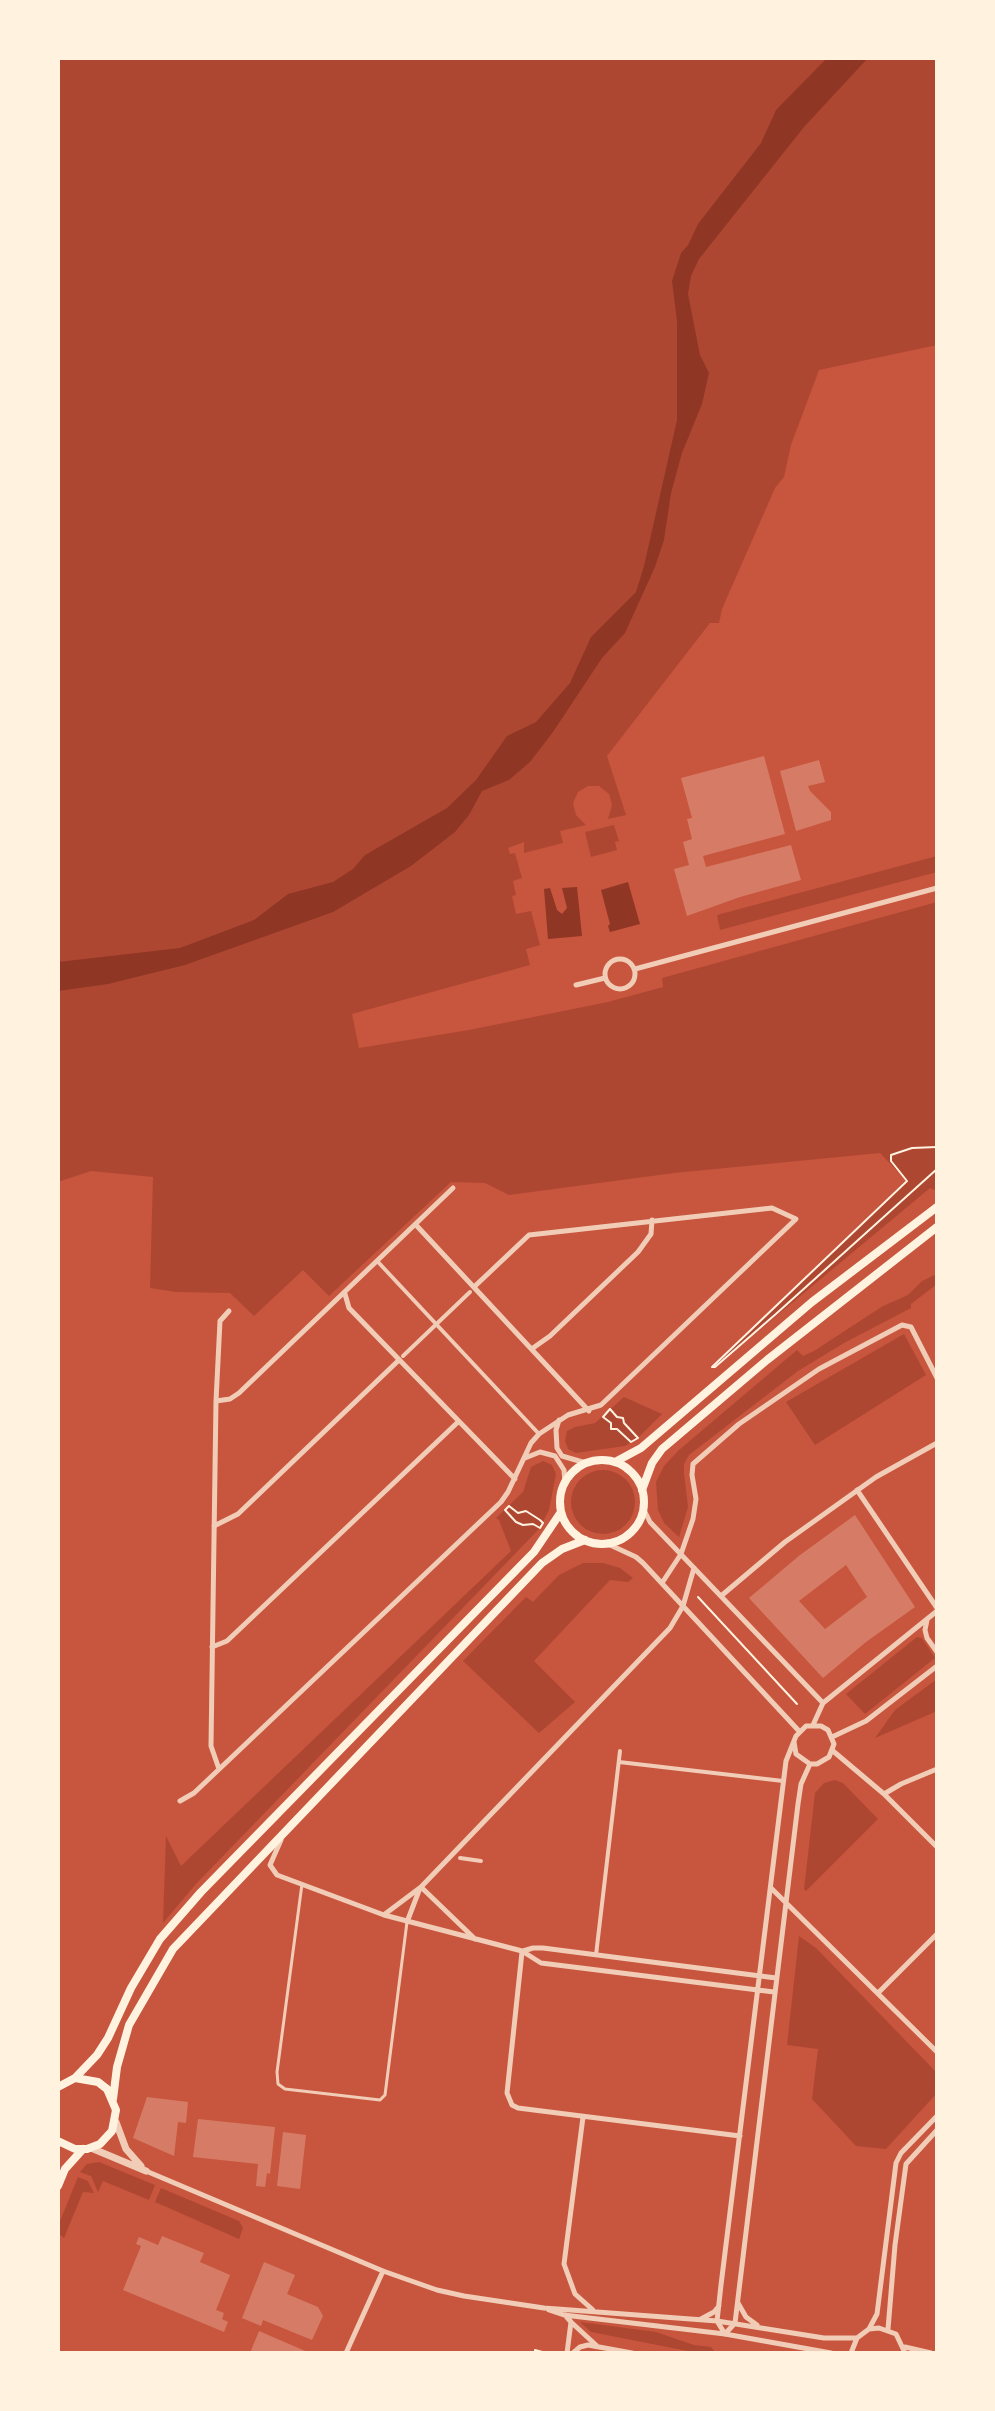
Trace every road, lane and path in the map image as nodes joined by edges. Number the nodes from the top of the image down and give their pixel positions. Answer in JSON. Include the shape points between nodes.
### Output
{"nodes":[{"id":1,"x":937,"y":888,"type":"edge"},
{"id":2,"x":635,"y":969,"type":"junction"},
{"id":3,"x":605,"y":978,"type":"junction"},
{"id":4,"x":576,"y":985,"type":"dead end"},
{"id":5,"x":937,"y":1147,"type":"edge"},
{"id":6,"x":937,"y":1169,"type":"edge"},
{"id":7,"x":453,"y":1188,"type":"dead end"},
{"id":8,"x":937,"y":1207,"type":"edge"},
{"id":9,"x":652,"y":1220,"type":"junction"},
{"id":10,"x":416,"y":1225,"type":"junction"},
{"id":11,"x":937,"y":1227,"type":"edge"},
{"id":12,"x":378,"y":1262,"type":"junction"},
{"id":13,"x":472,"y":1289,"type":"junction"},
{"id":14,"x":345,"y":1293,"type":"junction"},
{"id":15,"x":229,"y":1311,"type":"dead end"},
{"id":16,"x":436,"y":1324,"type":"junction"},
{"id":17,"x":533,"y":1348,"type":"junction"},
{"id":18,"x":401,"y":1358,"type":"junction"},
{"id":19,"x":937,"y":1378,"type":"edge"},
{"id":20,"x":216,"y":1401,"type":"junction"},
{"id":21,"x":589,"y":1411,"type":"junction"},
{"id":22,"x":603,"y":1417,"type":"joint"},
{"id":23,"x":559,"y":1420,"type":"junction"},
{"id":24,"x":458,"y":1422,"type":"junction"},
{"id":25,"x":539,"y":1434,"type":"junction"},
{"id":26,"x":937,"y":1443,"type":"edge"},
{"id":27,"x":524,"y":1458,"type":"junction"},
{"id":28,"x":615,"y":1462,"type":"junction"},
{"id":29,"x":586,"y":1463,"type":"junction"},
{"id":30,"x":515,"y":1479,"type":"junction"},
{"id":31,"x":565,"y":1483,"type":"junction"},
{"id":32,"x":642,"y":1490,"type":"junction"},
{"id":33,"x":857,"y":1490,"type":"junction"},
{"id":34,"x":643,"y":1508,"type":"junction"},
{"id":35,"x":505,"y":1510,"type":"joint"},
{"id":36,"x":561,"y":1512,"type":"junction"},
{"id":37,"x":214,"y":1526,"type":"junction"},
{"id":38,"x":585,"y":1540,"type":"junction"},
{"id":39,"x":608,"y":1544,"type":"junction"},
{"id":40,"x":681,"y":1554,"type":"junction"},
{"id":41,"x":694,"y":1568,"type":"junction"},
{"id":42,"x":662,"y":1583,"type":"junction"},
{"id":43,"x":721,"y":1596,"type":"junction"},
{"id":44,"x":698,"y":1597,"type":"dead end"},
{"id":45,"x":683,"y":1606,"type":"junction"},
{"id":46,"x":937,"y":1610,"type":"edge"},
{"id":47,"x":927,"y":1619,"type":"junction"},
{"id":48,"x":212,"y":1647,"type":"junction"},
{"id":49,"x":937,"y":1652,"type":"edge"},
{"id":50,"x":937,"y":1666,"type":"edge"},
{"id":51,"x":823,"y":1703,"type":"junction"},
{"id":52,"x":797,"y":1704,"type":"dead end"},
{"id":53,"x":813,"y":1725,"type":"junction"},
{"id":54,"x":799,"y":1731,"type":"junction"},
{"id":55,"x":832,"y":1737,"type":"junction"},
{"id":56,"x":794,"y":1742,"type":"junction"},
{"id":57,"x":620,"y":1751,"type":"dead end"},
{"id":58,"x":833,"y":1751,"type":"junction"},
{"id":59,"x":619,"y":1762,"type":"junction"},
{"id":60,"x":810,"y":1764,"type":"junction"},
{"id":61,"x":219,"y":1769,"type":"junction"},
{"id":62,"x":937,"y":1769,"type":"edge"},
{"id":63,"x":783,"y":1781,"type":"junction"},
{"id":64,"x":884,"y":1794,"type":"junction"},
{"id":65,"x":180,"y":1801,"type":"dead end"},
{"id":66,"x":283,"y":1835,"type":"junction"},
{"id":67,"x":937,"y":1847,"type":"edge"},
{"id":68,"x":460,"y":1858,"type":"dead end"},
{"id":69,"x":481,"y":1861,"type":"dead end"},
{"id":70,"x":302,"y":1884,"type":"junction"},
{"id":71,"x":421,"y":1887,"type":"junction"},
{"id":72,"x":770,"y":1887,"type":"junction"},
{"id":73,"x":785,"y":1904,"type":"junction"},
{"id":74,"x":384,"y":1915,"type":"junction"},
{"id":75,"x":407,"y":1922,"type":"junction"},
{"id":76,"x":937,"y":1934,"type":"edge"},
{"id":77,"x":478,"y":1941,"type":"junction"},
{"id":78,"x":522,"y":1951,"type":"junction"},
{"id":79,"x":596,"y":1955,"type":"junction"},
{"id":80,"x":759,"y":1976,"type":"junction"},
{"id":81,"x":776,"y":1978,"type":"junction"},
{"id":82,"x":757,"y":1990,"type":"junction"},
{"id":83,"x":774,"y":1992,"type":"junction"},
{"id":84,"x":878,"y":1993,"type":"junction"},
{"id":85,"x":937,"y":2052,"type":"edge"},
{"id":86,"x":75,"y":2078,"type":"junction"},
{"id":87,"x":58,"y":2087,"type":"edge"},
{"id":88,"x":113,"y":2099,"type":"junction"},
{"id":89,"x":937,"y":2116,"type":"edge"},
{"id":90,"x":583,"y":2117,"type":"junction"},
{"id":91,"x":116,"y":2122,"type":"junction"},
{"id":92,"x":937,"y":2130,"type":"edge"},
{"id":93,"x":740,"y":2136,"type":"junction"},
{"id":94,"x":58,"y":2141,"type":"edge"},
{"id":95,"x":87,"y":2149,"type":"junction"},
{"id":96,"x":146,"y":2171,"type":"junction"},
{"id":97,"x":58,"y":2186,"type":"edge"},
{"id":98,"x":383,"y":2271,"type":"junction"},
{"id":99,"x":737,"y":2302,"type":"junction"},
{"id":100,"x":719,"y":2305,"type":"junction"},
{"id":101,"x":544,"y":2308,"type":"junction"},
{"id":102,"x":593,"y":2311,"type":"junction"},
{"id":103,"x":564,"y":2315,"type":"junction"},
{"id":104,"x":700,"y":2319,"type":"junction"},
{"id":105,"x":717,"y":2321,"type":"junction"},
{"id":106,"x":571,"y":2322,"type":"junction"},
{"id":107,"x":735,"y":2323,"type":"junction"},
{"id":108,"x":767,"y":2329,"type":"junction"},
{"id":109,"x":869,"y":2329,"type":"junction"},
{"id":110,"x":888,"y":2329,"type":"junction"},
{"id":111,"x":725,"y":2334,"type":"junction"},
{"id":112,"x":857,"y":2338,"type":"junction"},
{"id":113,"x":597,"y":2346,"type":"junction"},
{"id":114,"x":905,"y":2350,"type":"edge"},
{"id":115,"x":346,"y":2353,"type":"edge"},
{"id":116,"x":535,"y":2353,"type":"edge"},
{"id":117,"x":546,"y":2353,"type":"edge"},
{"id":118,"x":570,"y":2353,"type":"edge"},
{"id":119,"x":632,"y":2353,"type":"edge"},
{"id":120,"x":831,"y":2353,"type":"edge"},
{"id":121,"x":851,"y":2353,"type":"edge"},
{"id":122,"x":931,"y":2353,"type":"edge"}],
"edges":[{"from":1,"to":2,"type":"street"},
{"from":2,"to":3,"type":"street","via":[[628,960],[613,960]]},
{"from":2,"to":3,"type":"street","via":[[627,988],[616,989]]},
{"from":3,"to":4,"type":"street"},
{"from":5,"to":6,"type":"path","via":[[891,1155],[907,1181],[712,1367]]},
{"from":7,"to":10,"type":"street"},
{"from":8,"to":28,"type":"main road","via":[[812,1302],[641,1448]]},
{"from":9,"to":13,"type":"street","via":[[529,1235]]},
{"from":9,"to":17,"type":"street","via":[[651,1234],[638,1252]]},
{"from":9,"to":21,"type":"street","via":[[772,1208],[796,1219]]},
{"from":10,"to":12,"type":"street"},
{"from":10,"to":13,"type":"street"},
{"from":11,"to":32,"type":"main road","via":[[662,1449]]},
{"from":12,"to":14,"type":"street"},
{"from":12,"to":16,"type":"street"},
{"from":13,"to":16,"type":"street"},
{"from":13,"to":17,"type":"street"},
{"from":14,"to":18,"type":"street","via":[[349,1308]]},
{"from":14,"to":20,"type":"street","via":[[239,1393]]},
{"from":15,"to":20,"type":"street","via":[[220,1321]]},
{"from":16,"to":18,"type":"street"},
{"from":16,"to":25,"type":"street"},
{"from":17,"to":21,"type":"street"},
{"from":18,"to":24,"type":"street"},
{"from":18,"to":37,"type":"street","via":[[238,1514]]},
{"from":19,"to":40,"type":"street","via":[[911,1327],[902,1325],[819,1369],[739,1424],[693,1464],[695,1509]]},
{"from":20,"to":37,"type":"street"},
{"from":21,"to":23,"type":"street"},
{"from":22,"to":22,"type":"path","via":[[610,1409],[638,1438],[631,1442]]},
{"from":23,"to":25,"type":"street"},
{"from":23,"to":29,"type":"street","via":[[557,1448],[562,1456]]},
{"from":24,"to":30,"type":"street"},
{"from":24,"to":48,"type":"street","via":[[227,1641]]},
{"from":25,"to":27,"type":"street"},
{"from":26,"to":33,"type":"street"},
{"from":27,"to":30,"type":"street"},
{"from":27,"to":31,"type":"street","via":[[540,1452],[555,1456]]},
{"from":28,"to":29,"type":"main road"},
{"from":28,"to":32,"type":"main road","via":[[627,1468]]},
{"from":29,"to":31,"type":"main road"},
{"from":30,"to":61,"type":"street","via":[[501,1502]]},
{"from":31,"to":36,"type":"main road"},
{"from":32,"to":34,"type":"main road"},
{"from":33,"to":43,"type":"street"},
{"from":33,"to":46,"type":"street"},
{"from":34,"to":39,"type":"main road","via":[[632,1532]]},
{"from":34,"to":40,"type":"street"},
{"from":35,"to":35,"type":"path","via":[[509,1506],[518,1513],[526,1511],[543,1523],[540,1528],[521,1525]]},
{"from":36,"to":38,"type":"main road","via":[[566,1524]]},
{"from":36,"to":86,"type":"main road","via":[[534,1552],[160,1939],[108,2038]]},
{"from":37,"to":48,"type":"street"},
{"from":38,"to":39,"type":"main road"},
{"from":38,"to":66,"type":"main road","via":[[542,1563]]},
{"from":39,"to":42,"type":"street","via":[[636,1557]]},
{"from":40,"to":41,"type":"street"},
{"from":40,"to":42,"type":"street"},
{"from":41,"to":43,"type":"street"},
{"from":41,"to":45,"type":"street"},
{"from":42,"to":45,"type":"street"},
{"from":43,"to":51,"type":"street"},
{"from":44,"to":52,"type":"path"},
{"from":45,"to":54,"type":"street"},
{"from":45,"to":71,"type":"street","via":[[670,1628]]},
{"from":46,"to":47,"type":"street"},
{"from":47,"to":49,"type":"street","via":[[927,1638]]},
{"from":47,"to":51,"type":"street"},
{"from":48,"to":61,"type":"street","via":[[211,1746]]},
{"from":50,"to":55,"type":"street","via":[[866,1721]]},
{"from":51,"to":53,"type":"street"},
{"from":53,"to":54,"type":"street"},
{"from":53,"to":55,"type":"street"},
{"from":54,"to":56,"type":"street"},
{"from":55,"to":58,"type":"street"},
{"from":56,"to":60,"type":"street","via":[[800,1759]]},
{"from":56,"to":63,"type":"street"},
{"from":57,"to":59,"type":"street"},
{"from":58,"to":60,"type":"street","via":[[824,1762]]},
{"from":58,"to":64,"type":"street"},
{"from":59,"to":63,"type":"street"},
{"from":59,"to":79,"type":"street"},
{"from":60,"to":73,"type":"street","via":[[800,1794]]},
{"from":61,"to":65,"type":"street"},
{"from":62,"to":64,"type":"street"},
{"from":63,"to":72,"type":"street"},
{"from":64,"to":67,"type":"street"},
{"from":66,"to":70,"type":"street","via":[[272,1871]]},
{"from":66,"to":88,"type":"main road","via":[[173,1949],[129,2025]]},
{"from":68,"to":69,"type":"street"},
{"from":70,"to":74,"type":"street"},
{"from":70,"to":75,"type":"lane","via":[[277,2072],[278,2084],[285,2089],[380,2100],[385,2095]]},
{"from":71,"to":74,"type":"street"},
{"from":71,"to":75,"type":"street"},
{"from":71,"to":77,"type":"street"},
{"from":72,"to":73,"type":"street"},
{"from":72,"to":80,"type":"street"},
{"from":73,"to":81,"type":"street"},
{"from":73,"to":84,"type":"street"},
{"from":74,"to":75,"type":"street"},
{"from":75,"to":77,"type":"street"},
{"from":76,"to":84,"type":"street"},
{"from":77,"to":78,"type":"street"},
{"from":78,"to":79,"type":"street"},
{"from":78,"to":82,"type":"street","via":[[541,1963]]},
{"from":78,"to":90,"type":"street","via":[[509,2101],[518,2108]]},
{"from":79,"to":80,"type":"street"},
{"from":80,"to":81,"type":"street"},
{"from":80,"to":82,"type":"street"},
{"from":81,"to":83,"type":"street"},
{"from":82,"to":83,"type":"street"},
{"from":82,"to":93,"type":"street"},
{"from":83,"to":99,"type":"street"},
{"from":84,"to":85,"type":"street"},
{"from":86,"to":87,"type":"main road"},
{"from":86,"to":88,"type":"main road","via":[[98,2082]]},
{"from":88,"to":91,"type":"main road"},
{"from":89,"to":109,"type":"street","via":[[896,2163],[877,2314]]},
{"from":90,"to":93,"type":"street"},
{"from":90,"to":102,"type":"street","via":[[564,2264],[575,2294]]},
{"from":91,"to":95,"type":"main road","via":[[107,2138]]},
{"from":91,"to":96,"type":"street","via":[[126,2149]]},
{"from":92,"to":110,"type":"street","via":[[906,2164]]},
{"from":93,"to":100,"type":"street"},
{"from":94,"to":95,"type":"main road"},
{"from":95,"to":96,"type":"street"},
{"from":95,"to":97,"type":"main road","via":[[65,2169]]},
{"from":96,"to":98,"type":"street"},
{"from":98,"to":101,"type":"street","via":[[450,2293]]},
{"from":98,"to":115,"type":"street"},
{"from":99,"to":107,"type":"street"},
{"from":99,"to":108,"type":"street","via":[[746,2317]]},
{"from":100,"to":104,"type":"street"},
{"from":100,"to":105,"type":"street"},
{"from":101,"to":102,"type":"street"},
{"from":101,"to":103,"type":"street"},
{"from":102,"to":104,"type":"street"},
{"from":103,"to":106,"type":"street"},
{"from":103,"to":111,"type":"street"},
{"from":104,"to":105,"type":"street"},
{"from":105,"to":107,"type":"street"},
{"from":105,"to":111,"type":"street"},
{"from":106,"to":113,"type":"street"},
{"from":106,"to":118,"type":"street"},
{"from":107,"to":108,"type":"street"},
{"from":107,"to":111,"type":"street"},
{"from":108,"to":112,"type":"street"},
{"from":109,"to":110,"type":"street"},
{"from":109,"to":112,"type":"street"},
{"from":110,"to":114,"type":"street"},
{"from":111,"to":120,"type":"street"},
{"from":112,"to":121,"type":"street"},
{"from":113,"to":118,"type":"street"},
{"from":113,"to":119,"type":"street"},
{"from":114,"to":122,"type":"street"},
{"from":116,"to":117,"type":"path"}]}
